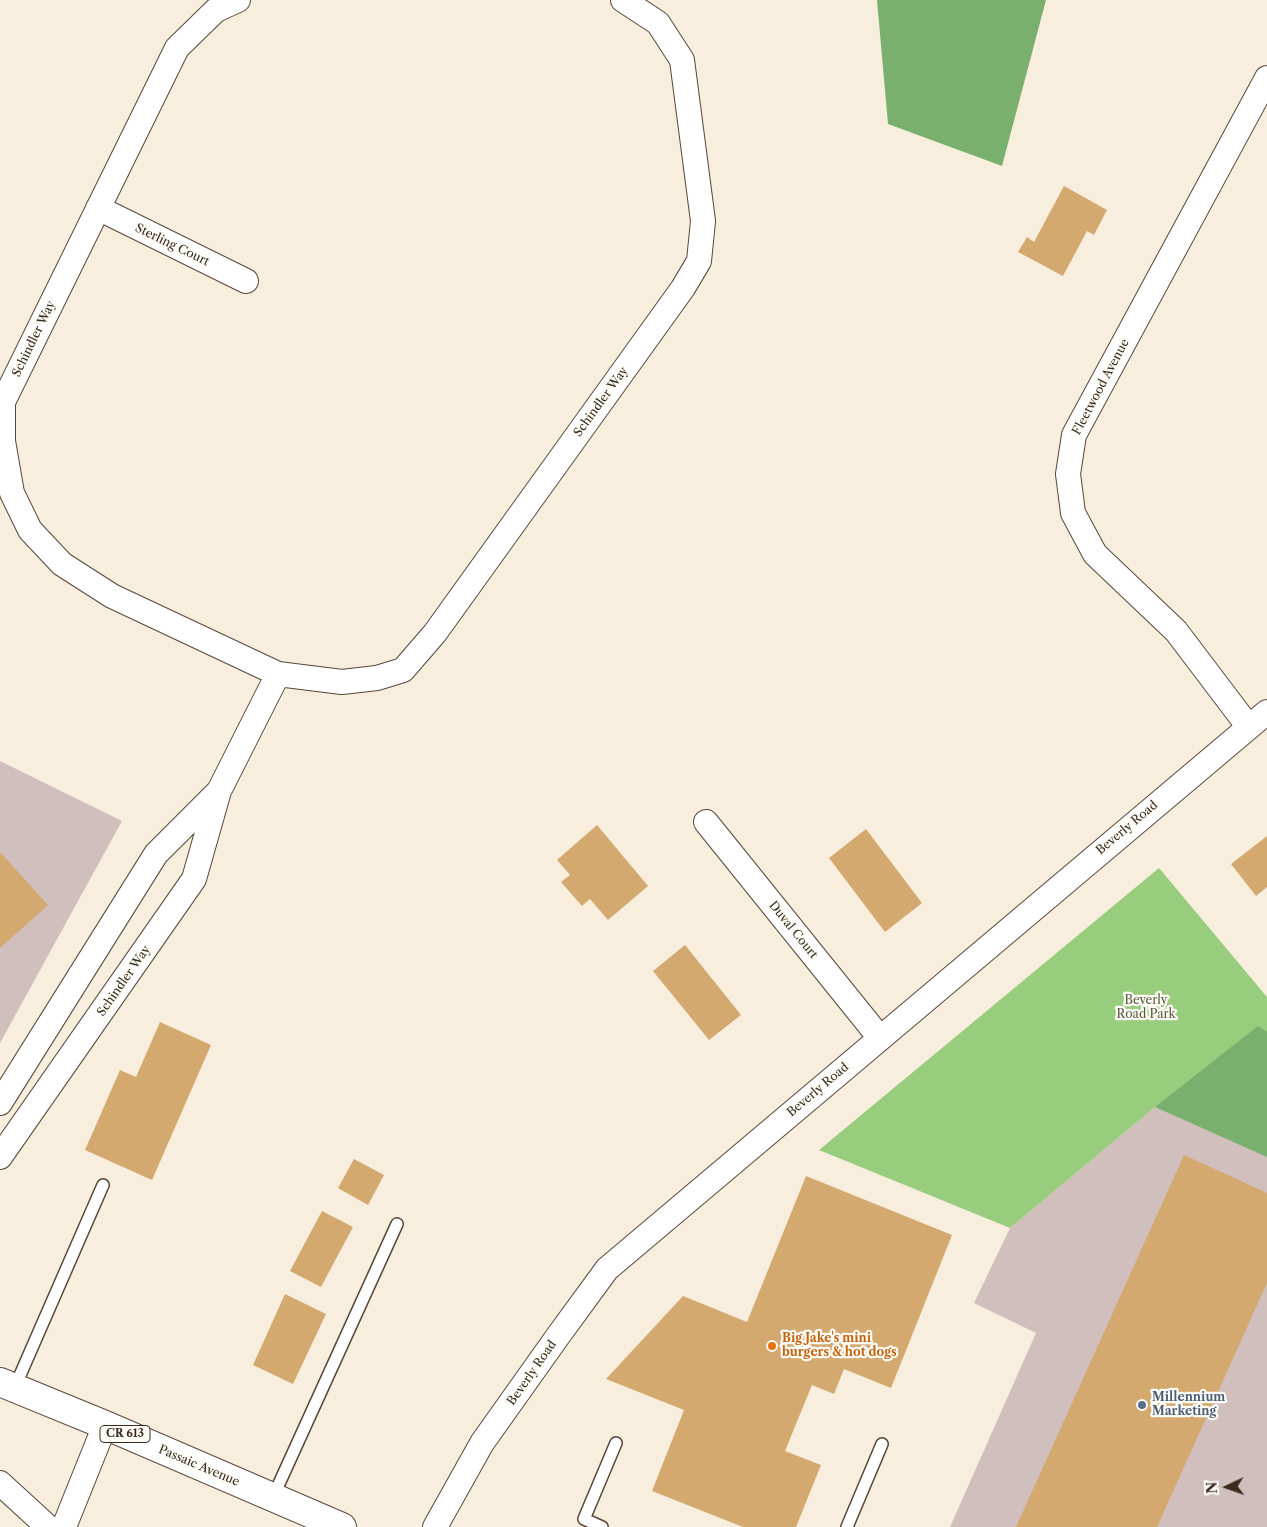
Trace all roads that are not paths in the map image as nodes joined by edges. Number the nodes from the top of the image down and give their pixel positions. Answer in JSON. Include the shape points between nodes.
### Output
{"nodes":[{"id":1,"x":238,"y":0,"type":"edge"},
{"id":2,"x":624,"y":0,"type":"edge"},
{"id":3,"x":1267,"y":78,"type":"edge"},
{"id":4,"x":98,"y":208,"type":"junction"},
{"id":5,"x":246,"y":281,"type":"dead end"},
{"id":6,"x":278,"y":674,"type":"junction"},
{"id":7,"x":1267,"y":712,"type":"edge"},
{"id":8,"x":1248,"y":726,"type":"junction"},
{"id":9,"x":219,"y":791,"type":"junction"},
{"id":10,"x":706,"y":822,"type":"dead end"},
{"id":11,"x":880,"y":1038,"type":"junction"},
{"id":12,"x":0,"y":1104,"type":"edge"},
{"id":13,"x":0,"y":1157,"type":"edge"},
{"id":14,"x":103,"y":1185,"type":"dead end"},
{"id":15,"x":396,"y":1224,"type":"dead end"},
{"id":16,"x":7,"y":1386,"type":"edge"},
{"id":17,"x":105,"y":1425,"type":"junction"},
{"id":18,"x":616,"y":1443,"type":"dead end"},
{"id":19,"x":882,"y":1444,"type":"dead end"},
{"id":20,"x":0,"y":1483,"type":"edge"},
{"id":21,"x":273,"y":1498,"type":"junction"},
{"id":22,"x":48,"y":1527,"type":"edge"},
{"id":23,"x":64,"y":1527,"type":"edge"},
{"id":24,"x":342,"y":1527,"type":"edge"},
{"id":25,"x":435,"y":1527,"type":"edge"},
{"id":26,"x":602,"y":1527,"type":"edge"},
{"id":27,"x":847,"y":1527,"type":"edge"}],
"edges":[{"from":1,"to":4,"type":"street","name":"Schindler Way","via":[[216,10],[177,48]]},
{"from":2,"to":6,"type":"street","name":"Schindler Way","via":[[658,23],[682,60],[703,221],[699,261],[683,288],[435,633],[403,670],[377,678],[342,682]]},
{"from":3,"to":8,"type":"street","name":"Fleetwood Avenue","via":[[1074,435],[1068,474],[1073,513],[1095,554],[1176,631]]},
{"from":4,"to":5,"type":"street","name":"Sterling Court"},
{"from":4,"to":6,"type":"street","name":"Schindler Way","via":[[3,402],[3,441],[12,493],[30,530],[62,564],[112,596]]},
{"from":6,"to":9,"type":"street","name":"Schindler Way"},
{"from":7,"to":8,"type":"street","name":"Beverly Road"},
{"from":8,"to":11,"type":"street","name":"Beverly Road"},
{"from":9,"to":12,"type":"street","name":"Schindler Way","via":[[156,854]]},
{"from":9,"to":13,"type":"street","name":"Schindler Way","via":[[194,879]]},
{"from":10,"to":11,"type":"street","name":"Duval Court"},
{"from":11,"to":25,"type":"street","name":"Beverly Road","via":[[607,1269],[482,1443]]},
{"from":14,"to":16,"type":"lane"},
{"from":15,"to":21,"type":"lane"},
{"from":16,"to":17,"type":"main road","name":"Passaic Avenue","number":"CR 613"},
{"from":17,"to":21,"type":"main road","name":"Passaic Avenue","number":"CR 613"},
{"from":17,"to":23,"type":"street"},
{"from":18,"to":26,"type":"lane","via":[[584,1519]]},
{"from":19,"to":27,"type":"lane"},
{"from":20,"to":22,"type":"street"},
{"from":21,"to":24,"type":"main road","name":"Passaic Avenue","number":"CR 613"}]}
